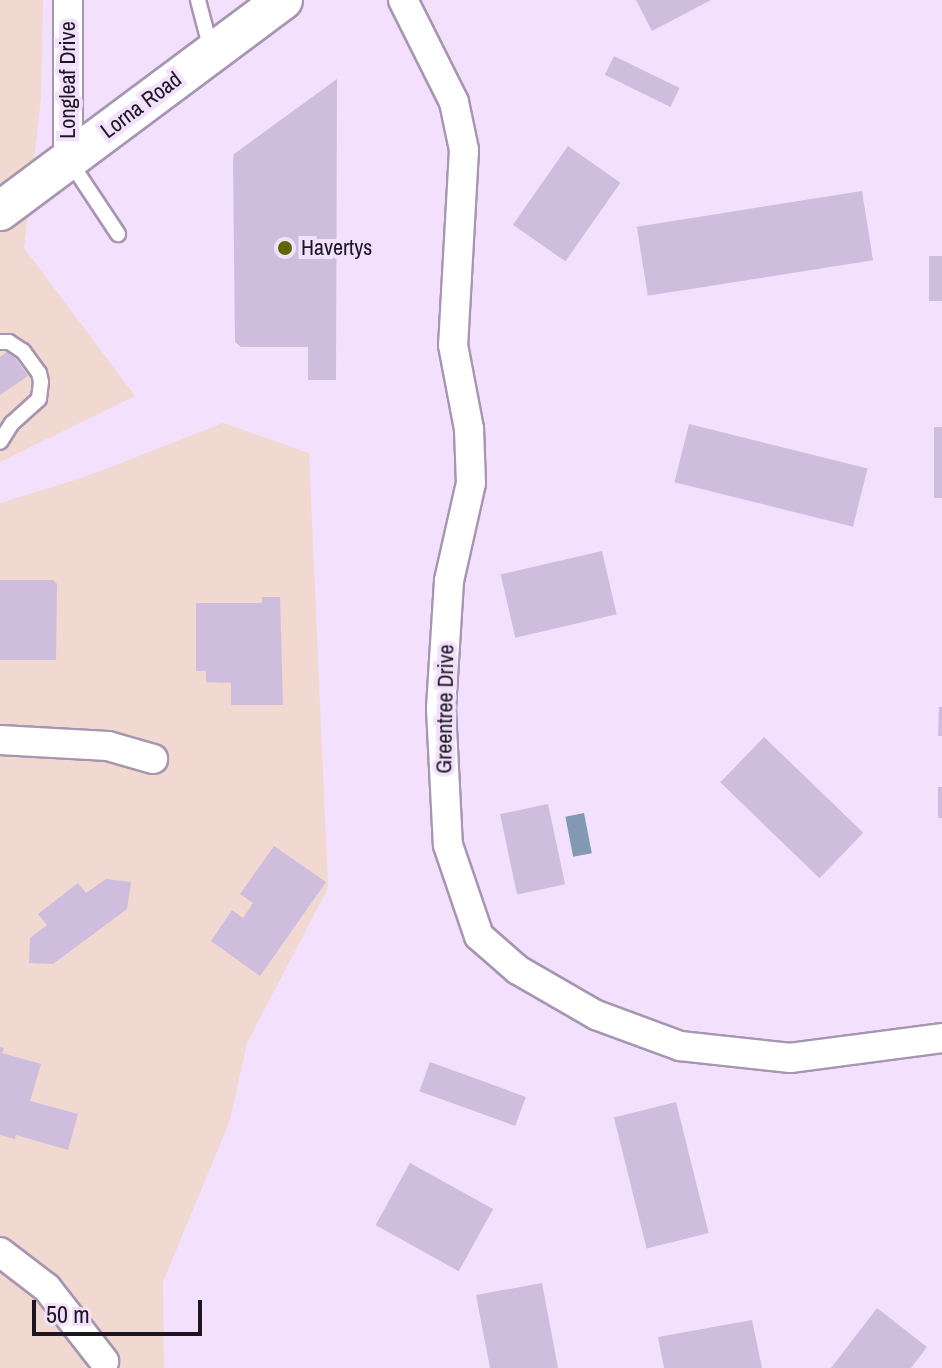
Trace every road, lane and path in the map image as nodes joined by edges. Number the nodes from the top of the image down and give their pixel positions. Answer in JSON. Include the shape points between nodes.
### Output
{"nodes":[{"id":1,"x":68,"y":0,"type":"edge"},
{"id":2,"x":198,"y":0,"type":"edge"},
{"id":3,"x":403,"y":0,"type":"edge"},
{"id":4,"x":278,"y":1,"type":"edge"},
{"id":5,"x":212,"y":53,"type":"junction"},
{"id":6,"x":68,"y":160,"type":"junction"},
{"id":7,"x":0,"y":211,"type":"edge"},
{"id":8,"x":118,"y":234,"type":"dead end"},
{"id":9,"x":0,"y":342,"type":"edge"},
{"id":10,"x":0,"y":442,"type":"edge"},
{"id":11,"x":0,"y":740,"type":"edge"},
{"id":12,"x":153,"y":759,"type":"dead end"},
{"id":13,"x":942,"y":1038,"type":"edge"},
{"id":14,"x":0,"y":1252,"type":"edge"},
{"id":15,"x":104,"y":1361,"type":"dead end"}],
"edges":[{"from":1,"to":6,"type":"street","name":"Longleaf Drive"},
{"from":2,"to":5,"type":"lane"},
{"from":3,"to":13,"type":"street","name":"Greentree Drive","via":[[454,102],[464,150],[453,345],[469,429],[471,483],[449,581],[441,709],[448,845],[479,936],[518,970],[596,1015],[680,1046],[790,1058]]},
{"from":4,"to":5,"type":"street","name":"Lorna Road"},
{"from":5,"to":6,"type":"street","name":"Lorna Road"},
{"from":6,"to":7,"type":"street","name":"Lorna Road"},
{"from":6,"to":8,"type":"lane"},
{"from":9,"to":10,"type":"lane","via":[[23,351],[39,373],[41,390],[34,406],[12,423]]},
{"from":11,"to":12,"type":"street","via":[[108,746]]},
{"from":14,"to":15,"type":"street","via":[[47,1288]]}]}
